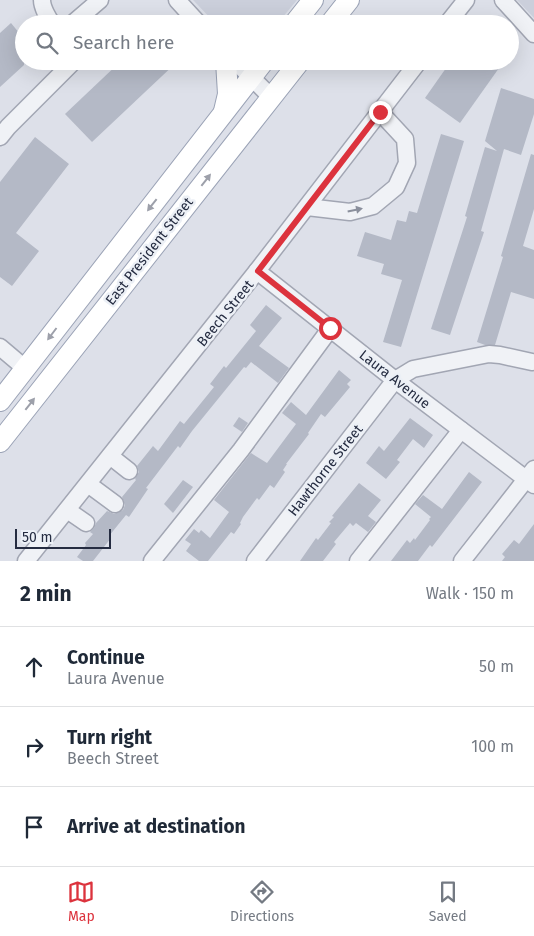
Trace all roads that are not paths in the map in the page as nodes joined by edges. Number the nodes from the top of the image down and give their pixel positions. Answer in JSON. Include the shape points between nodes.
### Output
{"nodes":[{"id":1,"x":42,"y":0,"type":"edge"},
{"id":2,"x":100,"y":0,"type":"edge"},
{"id":3,"x":177,"y":0,"type":"edge"},
{"id":4,"x":313,"y":0,"type":"edge"},
{"id":5,"x":349,"y":0,"type":"edge"},
{"id":6,"x":466,"y":0,"type":"edge"},
{"id":7,"x":503,"y":0,"type":"edge"},
{"id":8,"x":47,"y":15,"type":"edge"},
{"id":9,"x":82,"y":15,"type":"edge"},
{"id":10,"x":191,"y":15,"type":"edge"},
{"id":11,"x":301,"y":15,"type":"edge"},
{"id":12,"x":337,"y":15,"type":"edge"},
{"id":13,"x":455,"y":15,"type":"edge"},
{"id":14,"x":517,"y":15,"type":"edge"},
{"id":15,"x":519,"y":18,"type":"edge"},
{"id":16,"x":534,"y":34,"type":"edge"},
{"id":17,"x":65,"y":70,"type":"edge"},
{"id":18,"x":227,"y":70,"type":"edge"},
{"id":19,"x":244,"y":70,"type":"edge"},
{"id":20,"x":257,"y":70,"type":"edge"},
{"id":21,"x":293,"y":70,"type":"edge"},
{"id":22,"x":412,"y":70,"type":"edge"},
{"id":23,"x":251,"y":77,"type":"junction"},
{"id":24,"x":272,"y":97,"type":"junction"},
{"id":25,"x":224,"y":111,"type":"junction"},
{"id":26,"x":380,"y":112,"type":"junction"},
{"id":27,"x":0,"y":137,"type":"edge"},
{"id":28,"x":307,"y":207,"type":"junction"},
{"id":29,"x":258,"y":271,"type":"junction"},
{"id":30,"x":330,"y":328,"type":"junction"},
{"id":31,"x":0,"y":347,"type":"edge"},
{"id":32,"x":532,"y":362,"type":"dead end"},
{"id":33,"x":26,"y":369,"type":"junction"},
{"id":34,"x":395,"y":380,"type":"junction"},
{"id":35,"x":0,"y":401,"type":"edge"},
{"id":36,"x":461,"y":430,"type":"junction"},
{"id":37,"x":0,"y":442,"type":"edge"},
{"id":38,"x":110,"y":456,"type":"junction"},
{"id":39,"x":129,"y":471,"type":"dead end"},
{"id":40,"x":532,"y":477,"type":"edge"},
{"id":41,"x":88,"y":484,"type":"junction"},
{"id":42,"x":115,"y":504,"type":"dead end"},
{"id":43,"x":67,"y":510,"type":"junction"},
{"id":44,"x":86,"y":523,"type":"dead end"},
{"id":45,"x":27,"y":561,"type":"edge"},
{"id":46,"x":152,"y":561,"type":"edge"},
{"id":47,"x":255,"y":561,"type":"edge"},
{"id":48,"x":358,"y":561,"type":"edge"},
{"id":49,"x":462,"y":561,"type":"edge"}],
"edges":[{"from":1,"to":8,"type":"street"},
{"from":2,"to":9,"type":"street"},
{"from":3,"to":10,"type":"street"},
{"from":4,"to":11,"type":"main road"},
{"from":5,"to":12,"type":"main road"},
{"from":6,"to":13,"type":"street"},
{"from":7,"to":14,"type":"street"},
{"from":15,"to":16,"type":"street"},
{"from":17,"to":27,"type":"street"},
{"from":18,"to":25,"type":"main road","via":[[228,94]]},
{"from":19,"to":23,"type":"street"},
{"from":20,"to":23,"type":"main road","name":"East President Street"},
{"from":21,"to":24,"type":"main road","name":"East President Street"},
{"from":22,"to":26,"type":"street","name":"Beech Street"},
{"from":23,"to":24,"type":"street"},
{"from":23,"to":25,"type":"main road","name":"East President Street"},
{"from":37,"to":24,"type":"main road","name":"East President Street","one_way":true},
{"from":25,"to":33,"type":"main road","name":"East President Street","one_way":true},
{"from":26,"to":28,"type":"street","name":"Beech Street"},
{"from":28,"to":26,"type":"street","one_way":true,"via":[[350,212],[373,206],[396,187],[407,163],[405,139]]},
{"from":28,"to":29,"type":"street","name":"Beech Street"},
{"from":29,"to":30,"type":"street","name":"Laura Avenue"},
{"from":29,"to":38,"type":"street","name":"Beech Street"},
{"from":30,"to":34,"type":"street","name":"Laura Avenue"},
{"from":30,"to":46,"type":"street","via":[[241,450]]},
{"from":31,"to":33,"type":"street"},
{"from":32,"to":34,"type":"street","via":[[489,354],[413,369]]},
{"from":33,"to":35,"type":"main road","name":"East President Street"},
{"from":34,"to":36,"type":"street","name":"Laura Avenue"},
{"from":34,"to":47,"type":"street","name":"Hawthorne Street"},
{"from":36,"to":40,"type":"street","name":"Laura Avenue"},
{"from":36,"to":48,"type":"street"},
{"from":38,"to":39,"type":"street"},
{"from":38,"to":41,"type":"street","name":"Beech Street"},
{"from":40,"to":49,"type":"street"},
{"from":41,"to":42,"type":"street"},
{"from":41,"to":43,"type":"street","name":"Beech Street"},
{"from":43,"to":44,"type":"street"},
{"from":43,"to":45,"type":"street","name":"Beech Street"}]}
